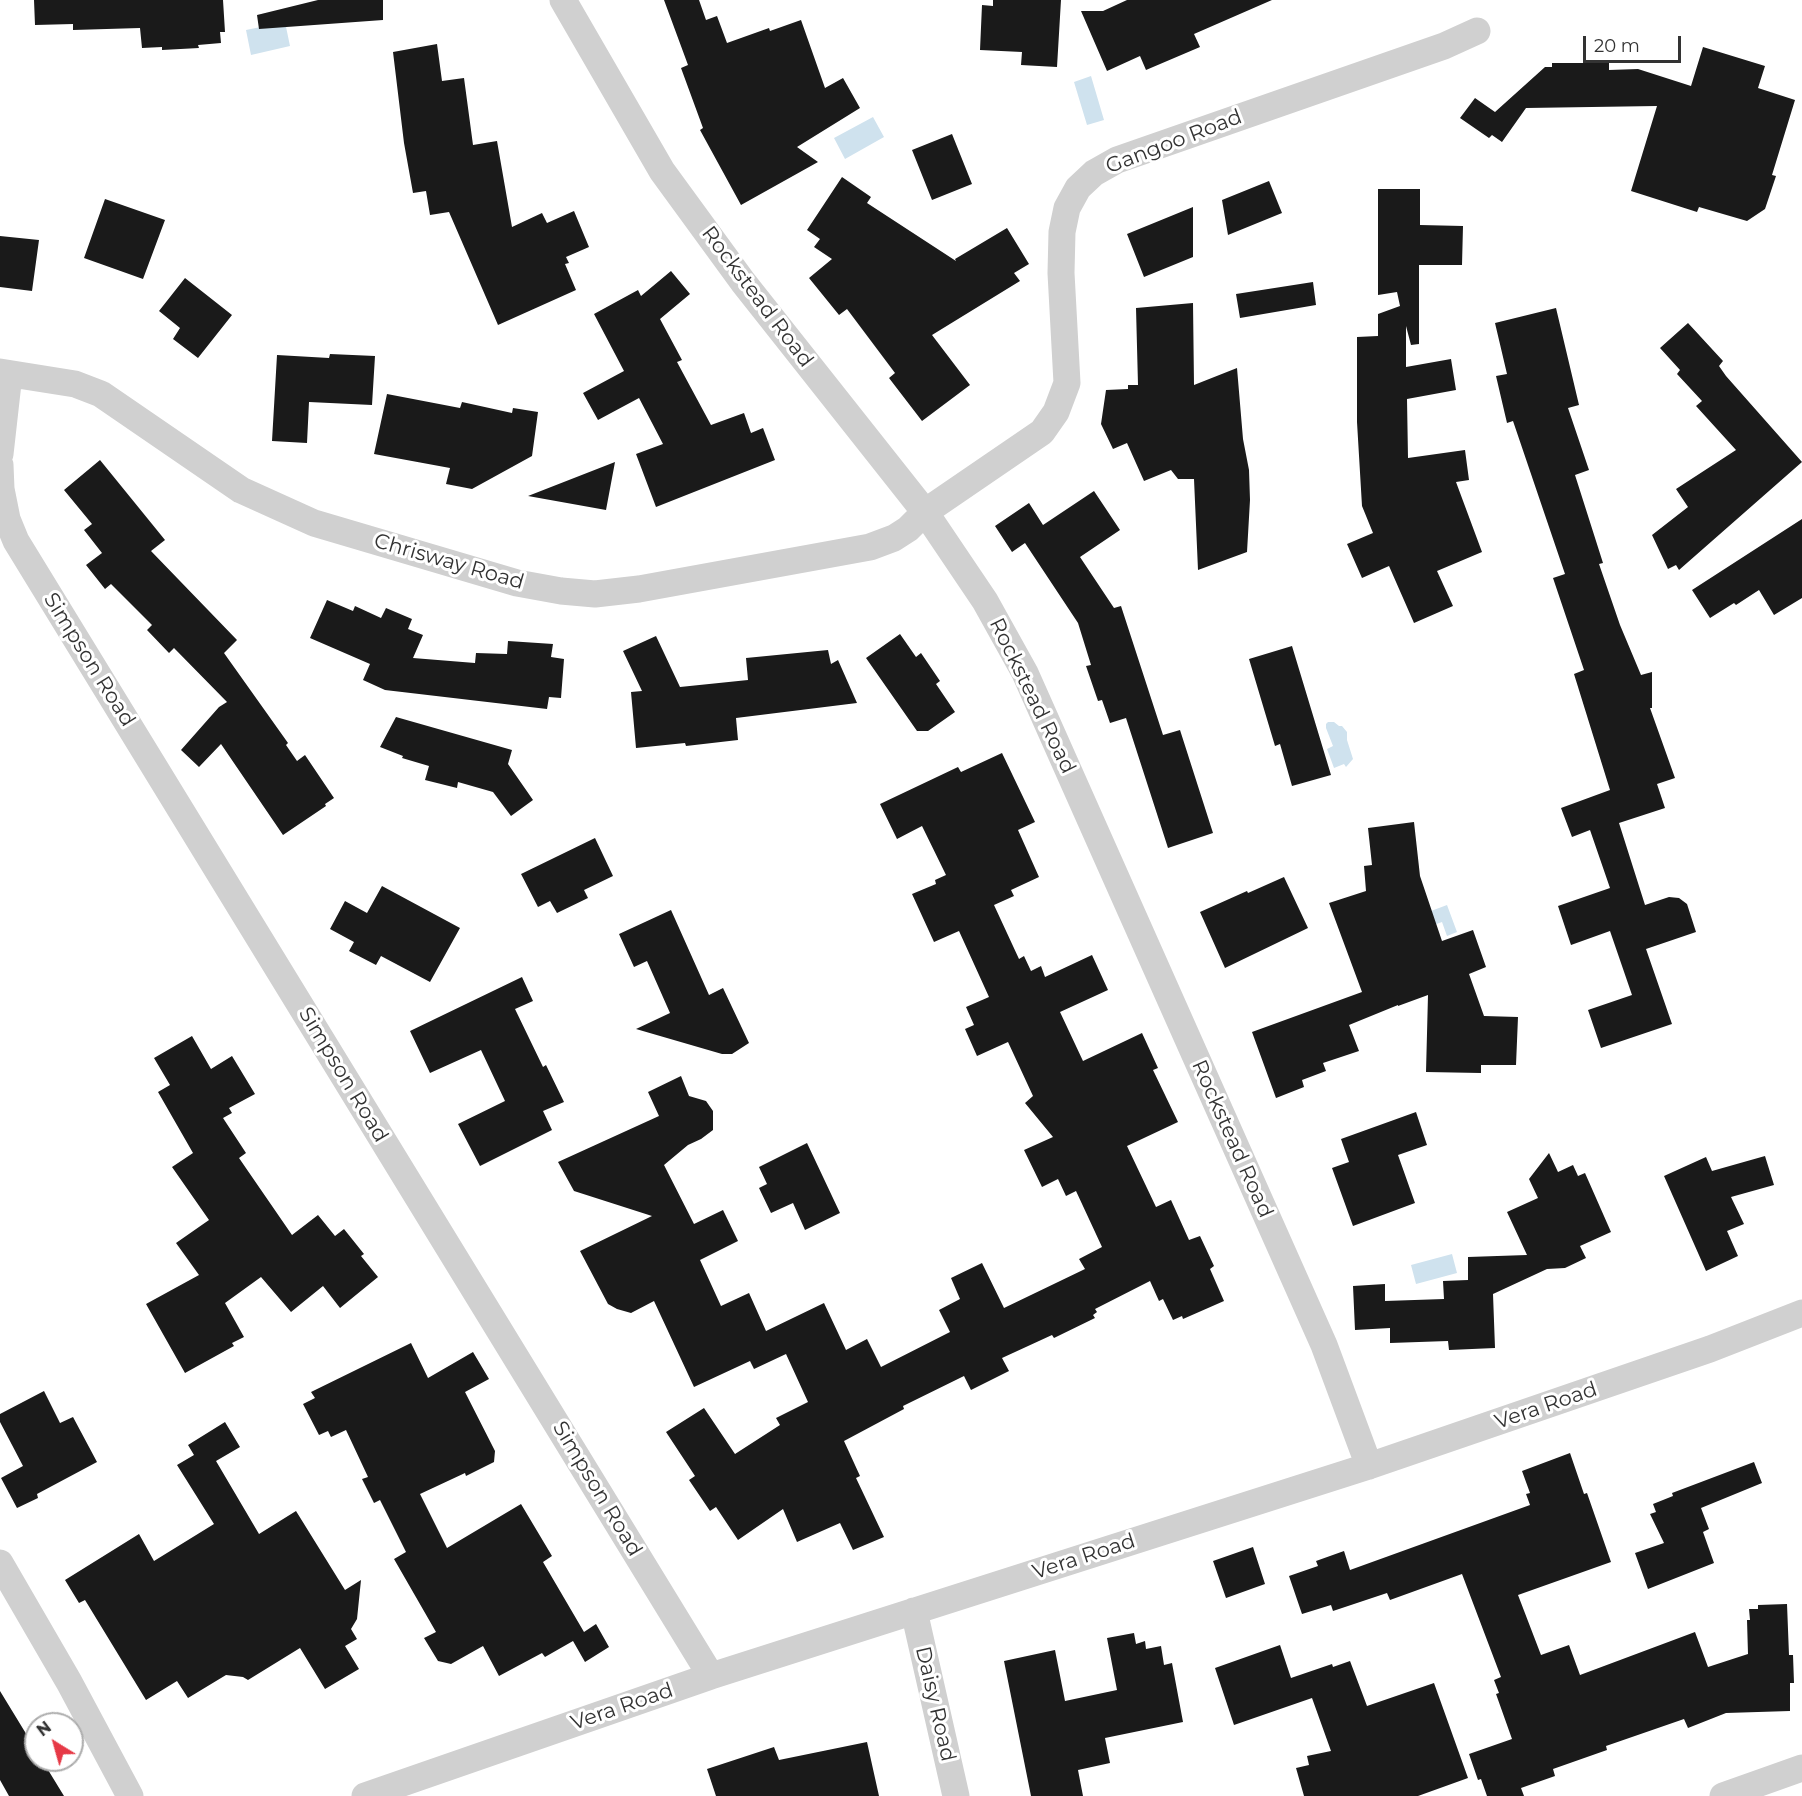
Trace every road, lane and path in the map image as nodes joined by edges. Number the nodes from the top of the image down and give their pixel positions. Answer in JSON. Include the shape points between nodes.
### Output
{"nodes":[{"id":1,"x":563,"y":0,"type":"edge"},
{"id":2,"x":1476,"y":30,"type":"dead end"},
{"id":3,"x":5,"y":373,"type":"edge"},
{"id":4,"x":0,"y":454,"type":"edge"},
{"id":5,"x":0,"y":465,"type":"edge"},
{"id":6,"x":925,"y":512,"type":"junction"},
{"id":7,"x":1802,"y":1313,"type":"edge"},
{"id":8,"x":1370,"y":1466,"type":"junction"},
{"id":9,"x":0,"y":1563,"type":"edge"},
{"id":10,"x":914,"y":1611,"type":"junction"},
{"id":11,"x":711,"y":1676,"type":"junction"},
{"id":12,"x":1802,"y":1768,"type":"edge"},
{"id":13,"x":130,"y":1796,"type":"edge"},
{"id":14,"x":365,"y":1796,"type":"edge"},
{"id":15,"x":956,"y":1796,"type":"edge"},
{"id":16,"x":1723,"y":1796,"type":"edge"}],
"edges":[{"from":1,"to":6,"type":"street","name":"Rockstead Road","via":[[662,171],[743,282]]},
{"from":2,"to":6,"type":"street","name":"Gangoo Road","via":[[1444,46],[1118,160],[1094,173],[1078,188],[1067,208],[1062,232],[1066,383],[1056,412],[1042,432]]},
{"from":3,"to":4,"type":"street"},
{"from":3,"to":6,"type":"street","name":"Chrisway Road","via":[[75,384],[101,394],[241,490],[314,523],[518,583],[561,591],[595,594],[639,589],[870,547],[894,538]]},
{"from":5,"to":11,"type":"street","name":"Simpson Road","via":[[7,519],[16,541]]},
{"from":6,"to":8,"type":"street","name":"Rockstead Road","via":[[985,601],[1025,673],[1324,1345]]},
{"from":7,"to":8,"type":"street","name":"Vera Road","via":[[1710,1349]]},
{"from":8,"to":10,"type":"street","name":"Vera Road"},
{"from":9,"to":13,"type":"street"},
{"from":10,"to":11,"type":"street","name":"Vera Road"},
{"from":10,"to":15,"type":"street","name":"Daisy Road"},
{"from":11,"to":14,"type":"street","name":"Vera Road"},
{"from":12,"to":16,"type":"street"}]}
